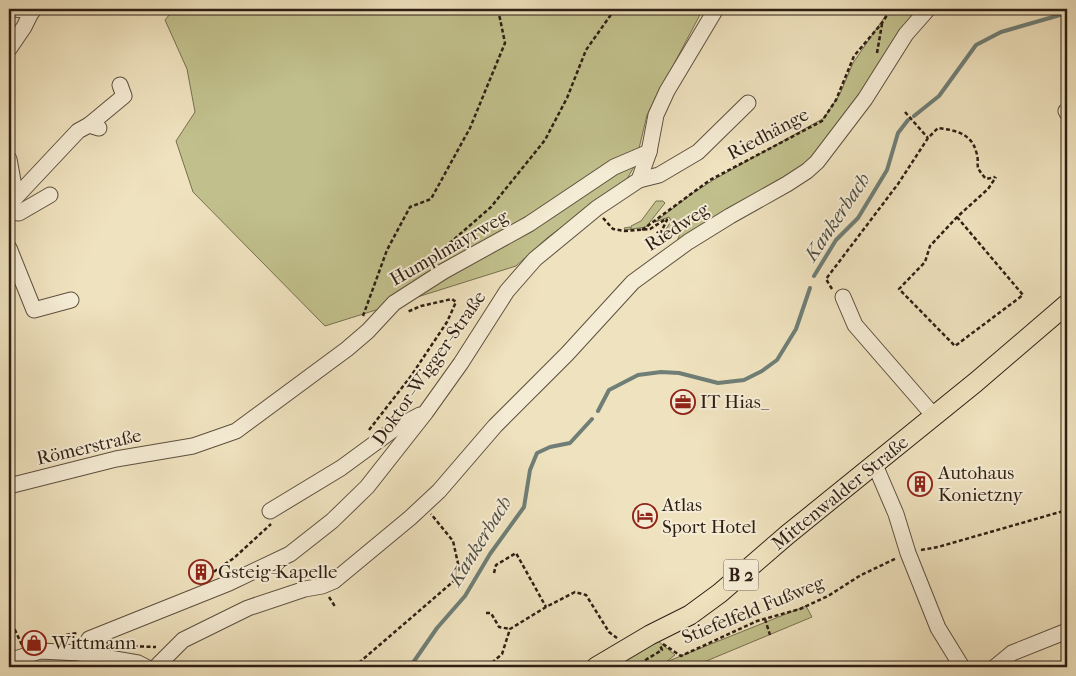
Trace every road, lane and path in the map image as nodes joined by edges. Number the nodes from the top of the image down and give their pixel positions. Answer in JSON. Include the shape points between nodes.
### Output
{"nodes":[{"id":1,"x":14,"y":9,"type":"edge"},
{"id":2,"x":498,"y":9,"type":"edge"},
{"id":3,"x":615,"y":9,"type":"edge"},
{"id":4,"x":716,"y":9,"type":"edge"},
{"id":5,"x":891,"y":9,"type":"edge"},
{"id":6,"x":928,"y":9,"type":"edge"},
{"id":7,"x":33,"y":10,"type":"edge"},
{"id":8,"x":9,"y":49,"type":"edge"},
{"id":9,"x":120,"y":85,"type":"dead end"},
{"id":10,"x":748,"y":103,"type":"dead end"},
{"id":11,"x":905,"y":112,"type":"dead end"},
{"id":12,"x":928,"y":138,"type":"junction"},
{"id":13,"x":649,"y":152,"type":"junction"},
{"id":14,"x":9,"y":159,"type":"edge"},
{"id":15,"x":11,"y":171,"type":"edge"},
{"id":16,"x":639,"y":180,"type":"junction"},
{"id":17,"x":50,"y":195,"type":"dead end"},
{"id":18,"x":12,"y":202,"type":"edge"},
{"id":19,"x":596,"y":208,"type":"junction"},
{"id":20,"x":9,"y":212,"type":"edge"},
{"id":21,"x":957,"y":217,"type":"junction"},
{"id":22,"x":682,"y":225,"type":"dead end"},
{"id":23,"x":642,"y":230,"type":"junction"},
{"id":24,"x":9,"y":248,"type":"edge"},
{"id":25,"x":414,"y":275,"type":"dead end"},
{"id":26,"x":839,"y":296,"type":"joint"},
{"id":27,"x":71,"y":300,"type":"dead end"},
{"id":28,"x":1067,"y":304,"type":"edge"},
{"id":29,"x":404,"y":313,"type":"dead end"},
{"id":30,"x":367,"y":332,"type":"junction"},
{"id":31,"x":426,"y":412,"type":"junction"},
{"id":32,"x":934,"y":416,"type":"junction"},
{"id":33,"x":368,"y":430,"type":"dead end"},
{"id":34,"x":177,"y":450,"type":"joint"},
{"id":35,"x":875,"y":465,"type":"junction"},
{"id":36,"x":9,"y":486,"type":"edge"},
{"id":37,"x":423,"y":506,"type":"junction"},
{"id":38,"x":1067,"y":510,"type":"edge"},
{"id":39,"x":271,"y":517,"type":"joint"},
{"id":40,"x":908,"y":553,"type":"junction"},
{"id":41,"x":494,"y":573,"type":"dead end"},
{"id":42,"x":210,"y":579,"type":"dead end"},
{"id":43,"x":546,"y":607,"type":"junction"},
{"id":44,"x":486,"y":613,"type":"dead end"},
{"id":45,"x":765,"y":619,"type":"junction"},
{"id":46,"x":9,"y":628,"type":"edge"},
{"id":47,"x":510,"y":629,"type":"junction"},
{"id":48,"x":1067,"y":630,"type":"edge"},
{"id":49,"x":76,"y":633,"type":"dead end"},
{"id":50,"x":66,"y":635,"type":"dead end"},
{"id":51,"x":770,"y":635,"type":"dead end"},
{"id":52,"x":628,"y":647,"type":"junction"},
{"id":53,"x":25,"y":649,"type":"dead end"},
{"id":54,"x":80,"y":653,"type":"junction"},
{"id":55,"x":9,"y":662,"type":"edge"},
{"id":56,"x":146,"y":667,"type":"edge"},
{"id":57,"x":156,"y":667,"type":"edge"},
{"id":58,"x":354,"y":667,"type":"edge"},
{"id":59,"x":487,"y":667,"type":"edge"},
{"id":60,"x":596,"y":667,"type":"edge"},
{"id":61,"x":634,"y":667,"type":"edge"},
{"id":62,"x":962,"y":667,"type":"edge"},
{"id":63,"x":995,"y":667,"type":"edge"}],
"edges":[{"from":1,"to":7,"type":"street"},
{"from":2,"to":30,"type":"path","via":[[505,43],[470,128],[431,200],[410,207],[387,250],[363,315]]},
{"from":3,"to":25,"type":"path","via":[[586,50],[567,98],[545,140],[491,208]]},
{"from":4,"to":13,"type":"street","via":[[667,91],[656,116]]},
{"from":5,"to":23,"type":"path","name":"Riedhänge","via":[[854,56],[836,100],[822,121],[710,180]]},
{"from":6,"to":37,"type":"street","name":"Riedweg","via":[[906,34],[865,99],[817,162],[787,184],[688,242],[633,282]]},
{"from":7,"to":8,"type":"street"},
{"from":9,"to":18,"type":"street","via":[[124,96],[94,126],[78,131]]},
{"from":10,"to":16,"type":"street","name":"Doktor-Wigger-Straße","via":[[698,152],[659,175]]},
{"from":11,"to":12,"type":"path"},
{"from":12,"to":21,"type":"path","via":[[938,128],[969,137],[976,151],[977,169],[986,179],[996,177],[988,189]]},
{"from":12,"to":26,"type":"path","via":[[898,184],[826,279]]},
{"from":13,"to":16,"type":"street"},
{"from":13,"to":30,"type":"street","name":"Humplmayrweg","via":[[614,167],[529,224],[444,270],[394,302]]},
{"from":14,"to":15,"type":"street"},
{"from":15,"to":18,"type":"street"},
{"from":16,"to":19,"type":"street","name":"Doktor-Wigger-Straße"},
{"from":17,"to":20,"type":"street","via":[[19,213]]},
{"from":19,"to":23,"type":"path","via":[[613,229],[625,232]]},
{"from":19,"to":31,"type":"street","name":"Doktor-Wigger-Straße","via":[[535,259],[508,291]]},
{"from":21,"to":21,"type":"path","via":[[1023,295],[955,346],[899,289],[924,262],[930,246]]},
{"from":22,"to":23,"type":"path","via":[[652,244],[667,220]]},
{"from":24,"to":27,"type":"street","via":[[34,310]]},
{"from":26,"to":32,"type":"street","via":[[855,325]]},
{"from":28,"to":32,"type":"main road","name":"Mittenwalder Straße","number":"B 2"},
{"from":29,"to":33,"type":"path","via":[[452,299],[456,302],[447,322],[416,368]]},
{"from":30,"to":34,"type":"street","name":"Humplmayrweg","via":[[236,431]]},
{"from":31,"to":39,"type":"street","via":[[397,428]]},
{"from":31,"to":54,"type":"street","name":"Doktor-Wigger-Straße","via":[[367,487],[332,521],[290,554],[88,639]]},
{"from":32,"to":35,"type":"main road","name":"Mittenwalder Straße","number":"B 2"},
{"from":34,"to":36,"type":"street","name":"Römerstraße","via":[[116,459]]},
{"from":35,"to":40,"type":"street"},
{"from":35,"to":52,"type":"main road","name":"Mittenwalder Straße","number":"B 2","via":[[720,593],[690,615]]},
{"from":37,"to":57,"type":"street","name":"Riedweg","via":[[334,581],[240,612],[183,640]]},
{"from":37,"to":58,"type":"path","via":[[453,541],[459,568],[455,580]]},
{"from":38,"to":40,"type":"path","name":"Stiefelfeld Fußweg"},
{"from":39,"to":42,"type":"path","via":[[234,558],[212,573]]},
{"from":40,"to":45,"type":"path","name":"Stiefelfeld Fußweg","via":[[800,609]]},
{"from":40,"to":62,"type":"street","via":[[938,628]]},
{"from":41,"to":43,"type":"path","via":[[496,566],[516,553]]},
{"from":43,"to":47,"type":"path"},
{"from":43,"to":52,"type":"path","via":[[575,592],[586,594],[609,632]]},
{"from":44,"to":47,"type":"path","via":[[490,613],[499,627]]},
{"from":45,"to":51,"type":"path"},
{"from":45,"to":61,"type":"path","name":"Stiefelfeld Fußweg","via":[[681,656],[657,640],[662,650]]},
{"from":46,"to":53,"type":"path","via":[[14,628]]},
{"from":47,"to":59,"type":"path","via":[[502,654]]},
{"from":48,"to":63,"type":"street","via":[[1012,653]]},
{"from":49,"to":50,"type":"path"},
{"from":52,"to":60,"type":"main road","name":"Mittenwalder Straße","number":"B 2"},
{"from":54,"to":55,"type":"street","via":[[40,651]]},
{"from":54,"to":56,"type":"street"}]}
